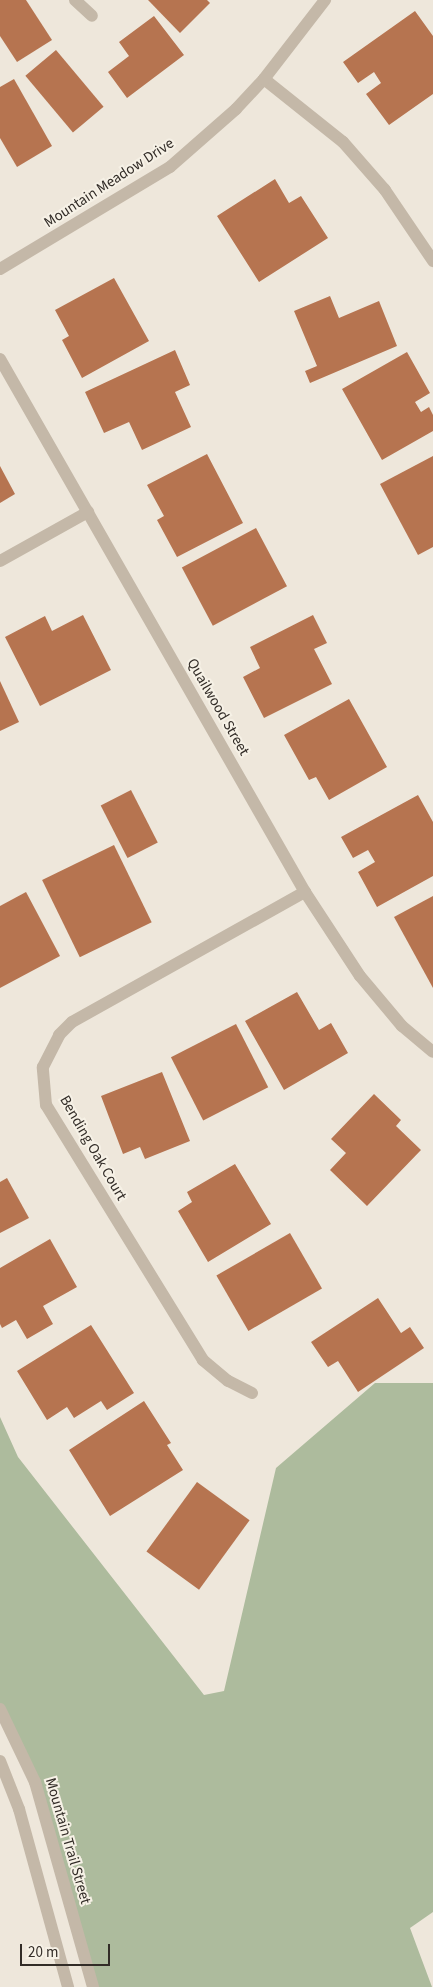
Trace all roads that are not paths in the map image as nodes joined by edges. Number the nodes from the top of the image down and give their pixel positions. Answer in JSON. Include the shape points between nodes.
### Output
{"nodes":[{"id":1,"x":75,"y":0,"type":"edge"},
{"id":2,"x":325,"y":0,"type":"edge"},
{"id":3,"x":92,"y":16,"type":"dead end"},
{"id":4,"x":264,"y":79,"type":"junction"},
{"id":5,"x":433,"y":261,"type":"edge"},
{"id":6,"x":0,"y":268,"type":"edge"},
{"id":7,"x":0,"y":359,"type":"edge"},
{"id":8,"x":88,"y":512,"type":"junction"},
{"id":9,"x":0,"y":561,"type":"edge"},
{"id":10,"x":305,"y":892,"type":"junction"},
{"id":11,"x":433,"y":1052,"type":"edge"},
{"id":12,"x":252,"y":1393,"type":"dead end"},
{"id":13,"x":0,"y":1709,"type":"edge"},
{"id":14,"x":0,"y":1760,"type":"edge"},
{"id":15,"x":3,"y":1778,"type":"edge"},
{"id":16,"x":68,"y":1987,"type":"edge"},
{"id":17,"x":94,"y":1987,"type":"edge"}],
"edges":[{"from":1,"to":3,"type":"street"},
{"from":2,"to":4,"type":"street","name":"Mountain Meadow Drive"},
{"from":4,"to":5,"type":"street","via":[[343,142],[385,190]]},
{"from":4,"to":6,"type":"street","name":"Mountain Meadow Drive","via":[[170,167]]},
{"from":7,"to":8,"type":"street","name":"Quailwood Street"},
{"from":8,"to":9,"type":"street"},
{"from":8,"to":10,"type":"street","name":"Quailwood Street"},
{"from":10,"to":11,"type":"street","name":"Quailwood Street","via":[[360,976],[402,1026]]},
{"from":10,"to":12,"type":"street","name":"Bending Oak Court","via":[[72,1022],[59,1035],[43,1067],[46,1105],[198,1352],[210,1369]]},
{"from":13,"to":17,"type":"street","name":"Mountain Trail Street","via":[[35,1782]]},
{"from":14,"to":15,"type":"street"},
{"from":15,"to":16,"type":"street","via":[[19,1809]]}]}
